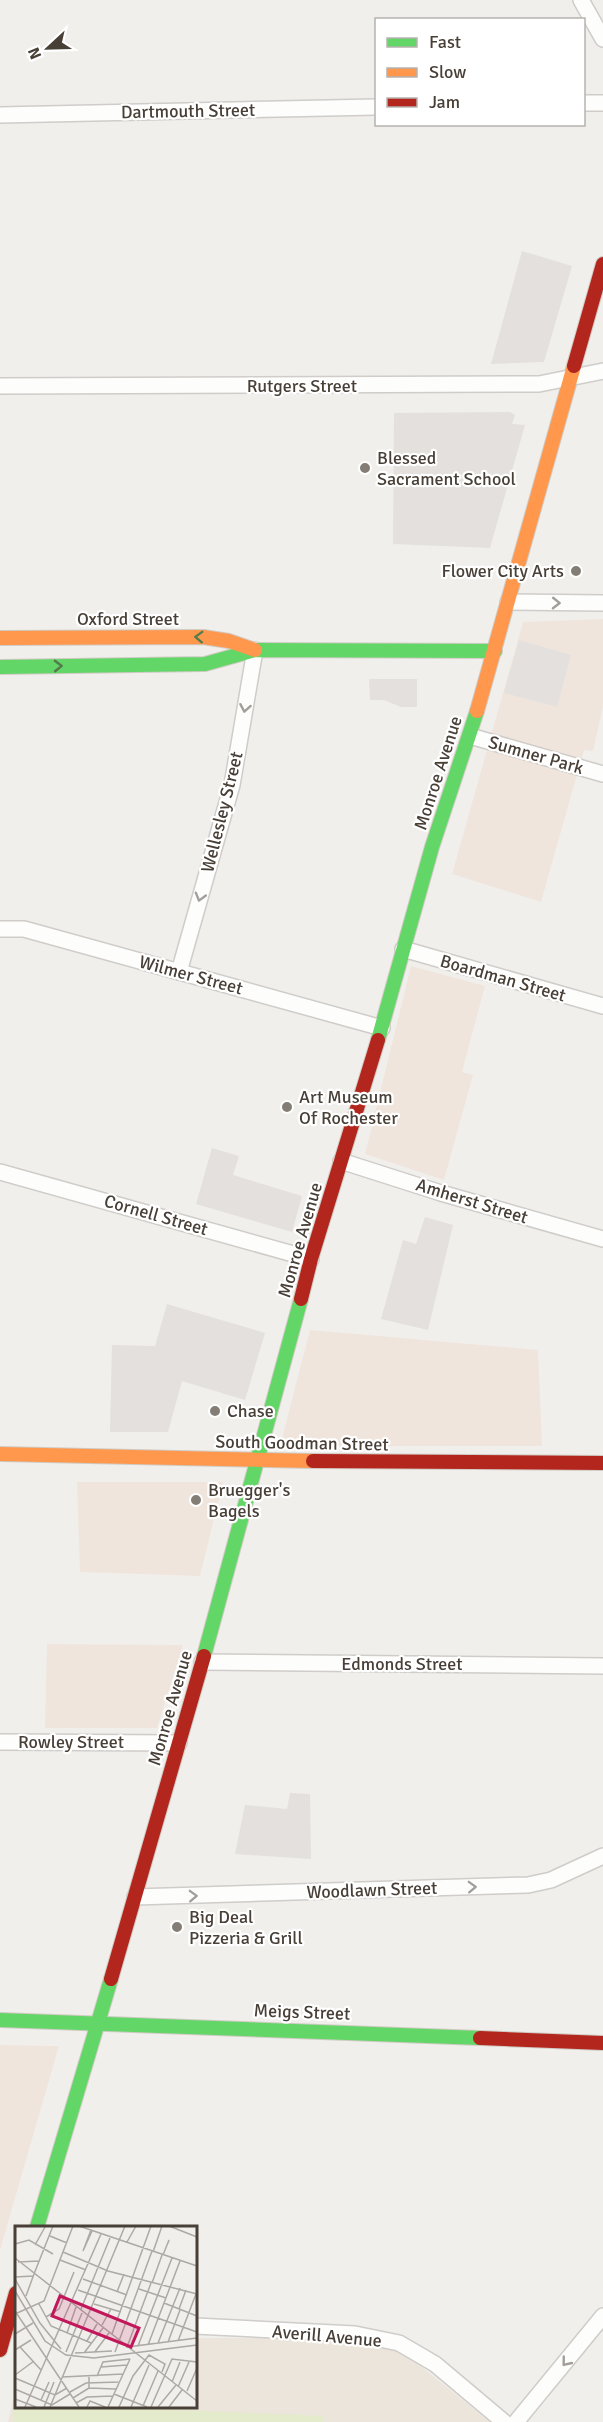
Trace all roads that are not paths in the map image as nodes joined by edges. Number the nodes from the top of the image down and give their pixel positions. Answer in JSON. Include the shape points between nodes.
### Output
{"nodes":[{"id":1,"x":581,"y":0,"type":"edge"},
{"id":2,"x":603,"y":39,"type":"edge"},
{"id":3,"x":585,"y":103,"type":"edge"},
{"id":4,"x":603,"y":103,"type":"edge"},
{"id":5,"x":375,"y":108,"type":"edge"},
{"id":6,"x":0,"y":115,"type":"edge"},
{"id":7,"x":603,"y":264,"type":"edge"},
{"id":8,"x":603,"y":371,"type":"edge"},
{"id":9,"x":569,"y":378,"type":"junction"},
{"id":10,"x":0,"y":386,"type":"edge"},
{"id":11,"x":508,"y":602,"type":"junction"},
{"id":12,"x":603,"y":603,"type":"edge"},
{"id":13,"x":0,"y":638,"type":"edge"},
{"id":14,"x":255,"y":650,"type":"junction"},
{"id":15,"x":495,"y":651,"type":"junction"},
{"id":16,"x":0,"y":667,"type":"edge"},
{"id":17,"x":470,"y":736,"type":"junction"},
{"id":18,"x":603,"y":774,"type":"edge"},
{"id":19,"x":0,"y":929,"type":"edge"},
{"id":20,"x":403,"y":949,"type":"junction"},
{"id":21,"x":180,"y":972,"type":"junction"},
{"id":22,"x":603,"y":1006,"type":"edge"},
{"id":23,"x":382,"y":1028,"type":"junction"},
{"id":24,"x":341,"y":1161,"type":"junction"},
{"id":25,"x":0,"y":1172,"type":"edge"},
{"id":26,"x":603,"y":1239,"type":"edge"},
{"id":27,"x":311,"y":1259,"type":"junction"},
{"id":28,"x":0,"y":1454,"type":"edge"},
{"id":29,"x":258,"y":1461,"type":"junction"},
{"id":30,"x":603,"y":1463,"type":"edge"},
{"id":31,"x":202,"y":1662,"type":"junction"},
{"id":32,"x":603,"y":1666,"type":"edge"},
{"id":33,"x":0,"y":1742,"type":"edge"},
{"id":34,"x":178,"y":1743,"type":"junction"},
{"id":35,"x":603,"y":1856,"type":"edge"},
{"id":36,"x":135,"y":1898,"type":"junction"},
{"id":37,"x":0,"y":2020,"type":"edge"},
{"id":38,"x":99,"y":2022,"type":"junction"},
{"id":39,"x":603,"y":2043,"type":"edge"},
{"id":40,"x":37,"y":2226,"type":"edge"},
{"id":41,"x":15,"y":2296,"type":"edge"},
{"id":42,"x":603,"y":2316,"type":"edge"},
{"id":43,"x":9,"y":2317,"type":"edge"},
{"id":44,"x":196,"y":2326,"type":"edge"},
{"id":45,"x":0,"y":2350,"type":"edge"},
{"id":46,"x":504,"y":2422,"type":"edge"},
{"id":47,"x":516,"y":2422,"type":"edge"}],
"edges":[{"from":1,"to":2,"type":"street"},
{"from":3,"to":4,"type":"street"},
{"from":5,"to":6,"type":"street","name":"Dartmouth Street"},
{"from":7,"to":9,"type":"main road","name":"Monroe Avenue"},
{"from":8,"to":9,"type":"street","name":"Rutgers Street"},
{"from":9,"to":10,"type":"street","name":"Rutgers Street","via":[[539,384]]},
{"from":9,"to":11,"type":"main road","name":"Monroe Avenue"},
{"from":11,"to":12,"type":"street","one_way":true},
{"from":11,"to":15,"type":"main road","name":"Monroe Avenue"},
{"from":14,"to":13,"type":"main road","name":"Oxford Street","one_way":true,"via":[[202,637]]},
{"from":14,"to":15,"type":"main road","name":"Oxford Street"},
{"from":16,"to":14,"type":"main road","name":"Oxford Street","one_way":true,"via":[[205,664]]},
{"from":14,"to":21,"type":"street","name":"Wellesley Street","one_way":true,"via":[[232,785]]},
{"from":15,"to":17,"type":"main road","name":"Monroe Avenue"},
{"from":17,"to":18,"type":"street","name":"Sumner Park"},
{"from":17,"to":20,"type":"main road","name":"Monroe Avenue"},
{"from":19,"to":21,"type":"street","name":"Wilmer Street","via":[[24,929]]},
{"from":20,"to":22,"type":"street","name":"Boardman Street"},
{"from":20,"to":23,"type":"main road","name":"Monroe Avenue"},
{"from":21,"to":23,"type":"street","name":"Wilmer Street"},
{"from":23,"to":24,"type":"main road","name":"Monroe Avenue"},
{"from":24,"to":26,"type":"street","name":"Amherst Street"},
{"from":24,"to":27,"type":"main road","name":"Monroe Avenue"},
{"from":25,"to":27,"type":"street","name":"Cornell Street"},
{"from":27,"to":29,"type":"main road","name":"Monroe Avenue"},
{"from":28,"to":29,"type":"main road","name":"South Goodman Street"},
{"from":29,"to":30,"type":"main road","name":"South Goodman Street"},
{"from":29,"to":31,"type":"main road","name":"Monroe Avenue"},
{"from":31,"to":32,"type":"street","name":"Edmonds Street"},
{"from":31,"to":34,"type":"main road","name":"Monroe Avenue"},
{"from":33,"to":34,"type":"street","name":"Rowley Street"},
{"from":34,"to":36,"type":"main road","name":"Monroe Avenue"},
{"from":36,"to":35,"type":"street","name":"Woodlawn Street","one_way":true,"via":[[528,1885],[551,1880]]},
{"from":36,"to":38,"type":"main road","name":"Monroe Avenue"},
{"from":37,"to":38,"type":"main road","name":"Meigs Street"},
{"from":38,"to":39,"type":"main road","name":"Meigs Street"},
{"from":38,"to":40,"type":"main road","name":"Monroe Avenue"},
{"from":41,"to":43,"type":"main road"},
{"from":42,"to":47,"type":"street","one_way":true},
{"from":43,"to":45,"type":"main road"},
{"from":44,"to":46,"type":"street","name":"Averill Avenue","via":[[355,2334],[399,2343],[435,2364]]}]}
